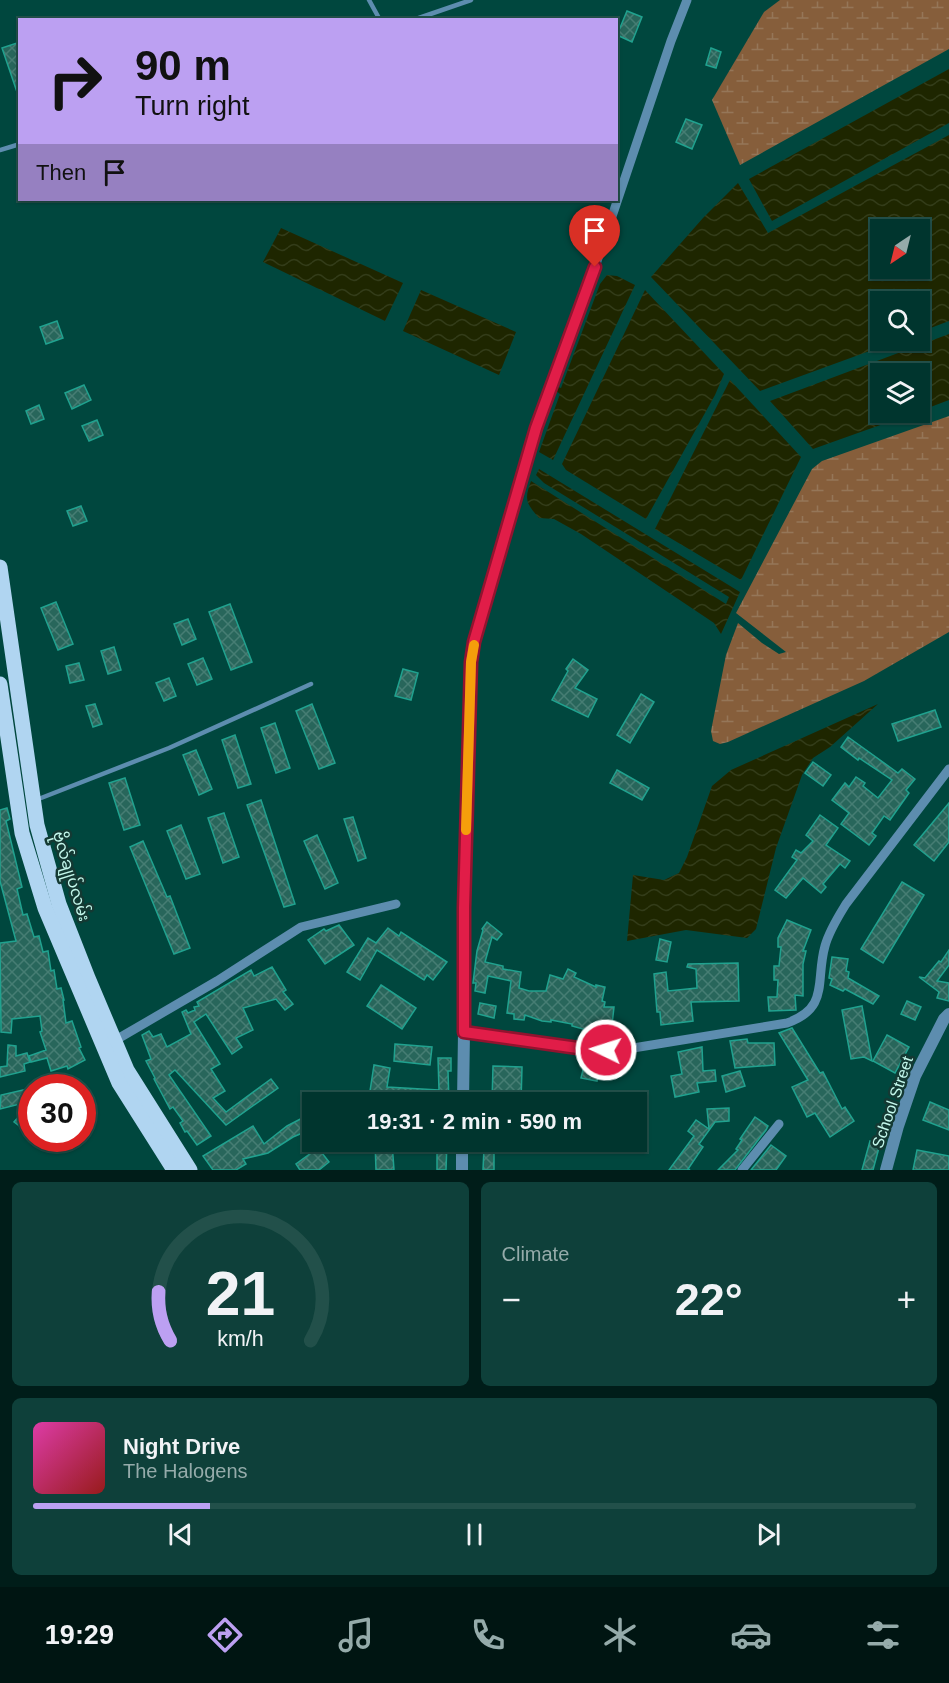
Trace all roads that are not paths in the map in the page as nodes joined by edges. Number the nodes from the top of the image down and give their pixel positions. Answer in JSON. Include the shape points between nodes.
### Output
{"nodes":[{"id":1,"x":369,"y":0,"type":"edge"},
{"id":2,"x":471,"y":0,"type":"edge"},
{"id":3,"x":687,"y":0,"type":"edge"},
{"id":4,"x":379,"y":18,"type":"edge"},
{"id":5,"x":418,"y":18,"type":"edge"},
{"id":6,"x":18,"y":145,"type":"edge"},
{"id":7,"x":0,"y":150,"type":"edge"},
{"id":8,"x":618,"y":199,"type":"edge"},
{"id":9,"x":617,"y":201,"type":"edge"},
{"id":10,"x":0,"y":567,"type":"edge"},
{"id":11,"x":0,"y":684,"type":"edge"},
{"id":12,"x":311,"y":684,"type":"dead end"},
{"id":13,"x":949,"y":769,"type":"edge"},
{"id":14,"x":34,"y":801,"type":"junction"},
{"id":15,"x":396,"y":904,"type":"dead end"},
{"id":16,"x":949,"y":1014,"type":"edge"},
{"id":17,"x":464,"y":1032,"type":"junction"},
{"id":18,"x":114,"y":1041,"type":"junction"},
{"id":19,"x":463,"y":1092,"type":"edge"},
{"id":20,"x":779,"y":1124,"type":"dead end"},
{"id":21,"x":462,"y":1152,"type":"edge"},
{"id":22,"x":171,"y":1164,"type":"edge"},
{"id":23,"x":190,"y":1170,"type":"edge"},
{"id":24,"x":462,"y":1170,"type":"edge"},
{"id":25,"x":742,"y":1170,"type":"edge"},
{"id":26,"x":886,"y":1170,"type":"edge"}],
"edges":[{"from":1,"to":4,"type":"lane"},
{"from":2,"to":5,"type":"lane"},
{"from":3,"to":8,"type":"street"},
{"from":6,"to":7,"type":"lane"},
{"from":9,"to":17,"type":"street","via":[[536,428],[474,642]]},
{"from":10,"to":14,"type":"main road","name":"ဗိုလ်ချုပ်လမ်း"},
{"from":11,"to":22,"type":"main road","name":"ဗိုလ်ချုပ်လမ်း","via":[[22,833],[45,908],[119,1083]]},
{"from":12,"to":14,"type":"lane","via":[[169,748]]},
{"from":13,"to":17,"type":"street","via":[[846,904],[825,946],[814,1004],[802,1017],[606,1050]]},
{"from":14,"to":18,"type":"main road","name":"ဗိုလ်ချုပ်လမ်း","via":[[59,904]]},
{"from":15,"to":18,"type":"street","via":[[301,927]]},
{"from":16,"to":26,"type":"street","name":"School Street","via":[[915,1076]]},
{"from":17,"to":19,"type":"street"},
{"from":18,"to":22,"type":"main road","name":"ဗိုလ်ချုပ်လမ်း"},
{"from":20,"to":25,"type":"street"},
{"from":21,"to":24,"type":"street"},
{"from":22,"to":23,"type":"main road","name":"ဗိုလ်ချုပ်လမ်း"}]}
